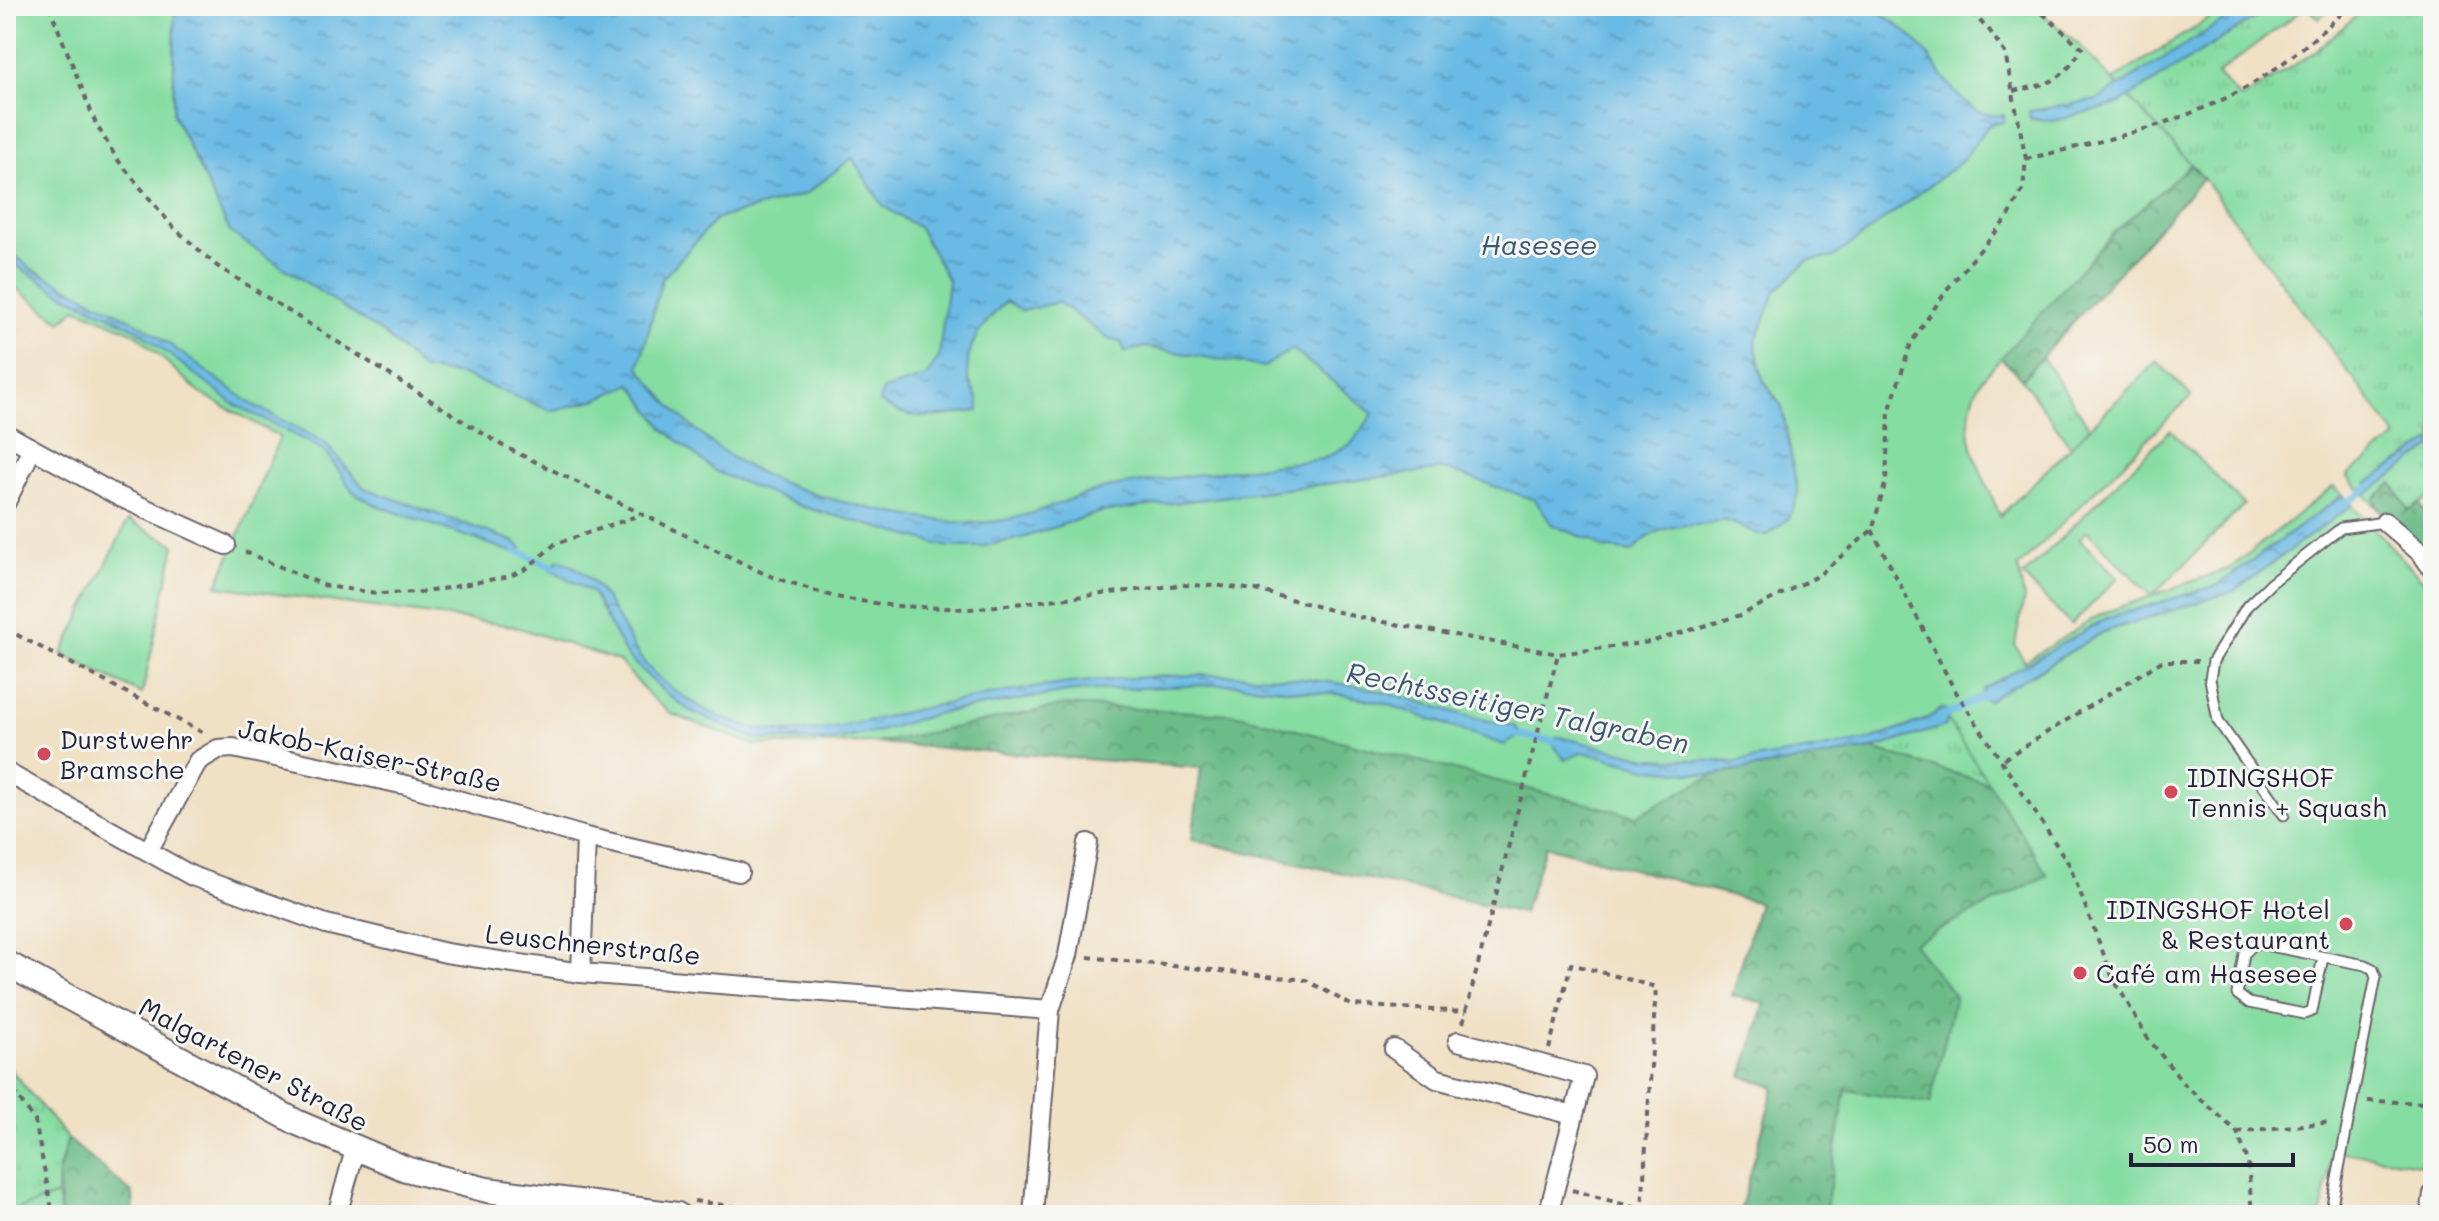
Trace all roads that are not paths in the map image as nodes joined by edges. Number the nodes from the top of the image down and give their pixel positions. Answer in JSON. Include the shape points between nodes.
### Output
{"nodes":[{"id":1,"x":6,"y":434,"type":"edge"},
{"id":2,"x":32,"y":449,"type":"junction"},
{"id":3,"x":6,"y":502,"type":"edge"},
{"id":4,"x":2385,"y":522,"type":"joint"},
{"id":5,"x":226,"y":545,"type":"road end"},
{"id":6,"x":2433,"y":570,"type":"edge"},
{"id":7,"x":6,"y":772,"type":"edge"},
{"id":8,"x":2284,"y":815,"type":"dead end"},
{"id":9,"x":586,"y":837,"type":"junction"},
{"id":10,"x":1088,"y":843,"type":"dead end"},
{"id":11,"x":148,"y":851,"type":"junction"},
{"id":12,"x":739,"y":872,"type":"dead end"},
{"id":13,"x":2323,"y":957,"type":"junction"},
{"id":14,"x":6,"y":963,"type":"edge"},
{"id":15,"x":581,"y":973,"type":"junction"},
{"id":16,"x":1050,"y":1010,"type":"junction"},
{"id":17,"x":1458,"y":1041,"type":"road end"},
{"id":18,"x":1394,"y":1049,"type":"dead end"},
{"id":19,"x":1573,"y":1115,"type":"junction"},
{"id":20,"x":355,"y":1150,"type":"junction"},
{"id":21,"x":2433,"y":1194,"type":"edge"},
{"id":22,"x":680,"y":1207,"type":"edge"},
{"id":23,"x":337,"y":1215,"type":"edge"},
{"id":24,"x":1033,"y":1215,"type":"edge"},
{"id":25,"x":1548,"y":1215,"type":"edge"},
{"id":26,"x":2330,"y":1215,"type":"edge"},
{"id":27,"x":2430,"y":1215,"type":"edge"}],
"edges":[{"from":1,"to":2,"type":"street"},
{"from":2,"to":3,"type":"street"},
{"from":2,"to":5,"type":"street"},
{"from":4,"to":6,"type":"street"},
{"from":4,"to":8,"type":"lane","via":[[2341,528],[2271,583],[2247,606],[2213,661],[2210,679],[2218,721]]},
{"from":7,"to":11,"type":"street","name":"Leuschnerstraße"},
{"from":9,"to":11,"type":"street","name":"Jakob-Kaiser-Straße","via":[[406,785],[250,751],[218,749],[198,761]]},
{"from":9,"to":12,"type":"street","name":"Jakob-Kaiser-Straße"},
{"from":9,"to":15,"type":"street"},
{"from":10,"to":16,"type":"street","via":[[1068,955]]},
{"from":11,"to":15,"type":"street","name":"Leuschnerstraße","via":[[192,876],[326,924],[446,953]]},
{"from":13,"to":13,"type":"lane","via":[[2312,1011],[2249,1003],[2237,994],[2244,954],[2255,943]]},
{"from":13,"to":26,"type":"lane","via":[[2365,965],[2376,977]]},
{"from":14,"to":20,"type":"street","name":"Malgartener Straße"},
{"from":15,"to":16,"type":"street","name":"Leuschnerstraße"},
{"from":16,"to":24,"type":"street"},
{"from":17,"to":19,"type":"street","via":[[1584,1076]]},
{"from":18,"to":19,"type":"street","via":[[1437,1079]]},
{"from":19,"to":25,"type":"street"},
{"from":20,"to":22,"type":"street","name":"Malgartener Straße","via":[[487,1190]]},
{"from":20,"to":23,"type":"street"},
{"from":21,"to":27,"type":"street"}]}
